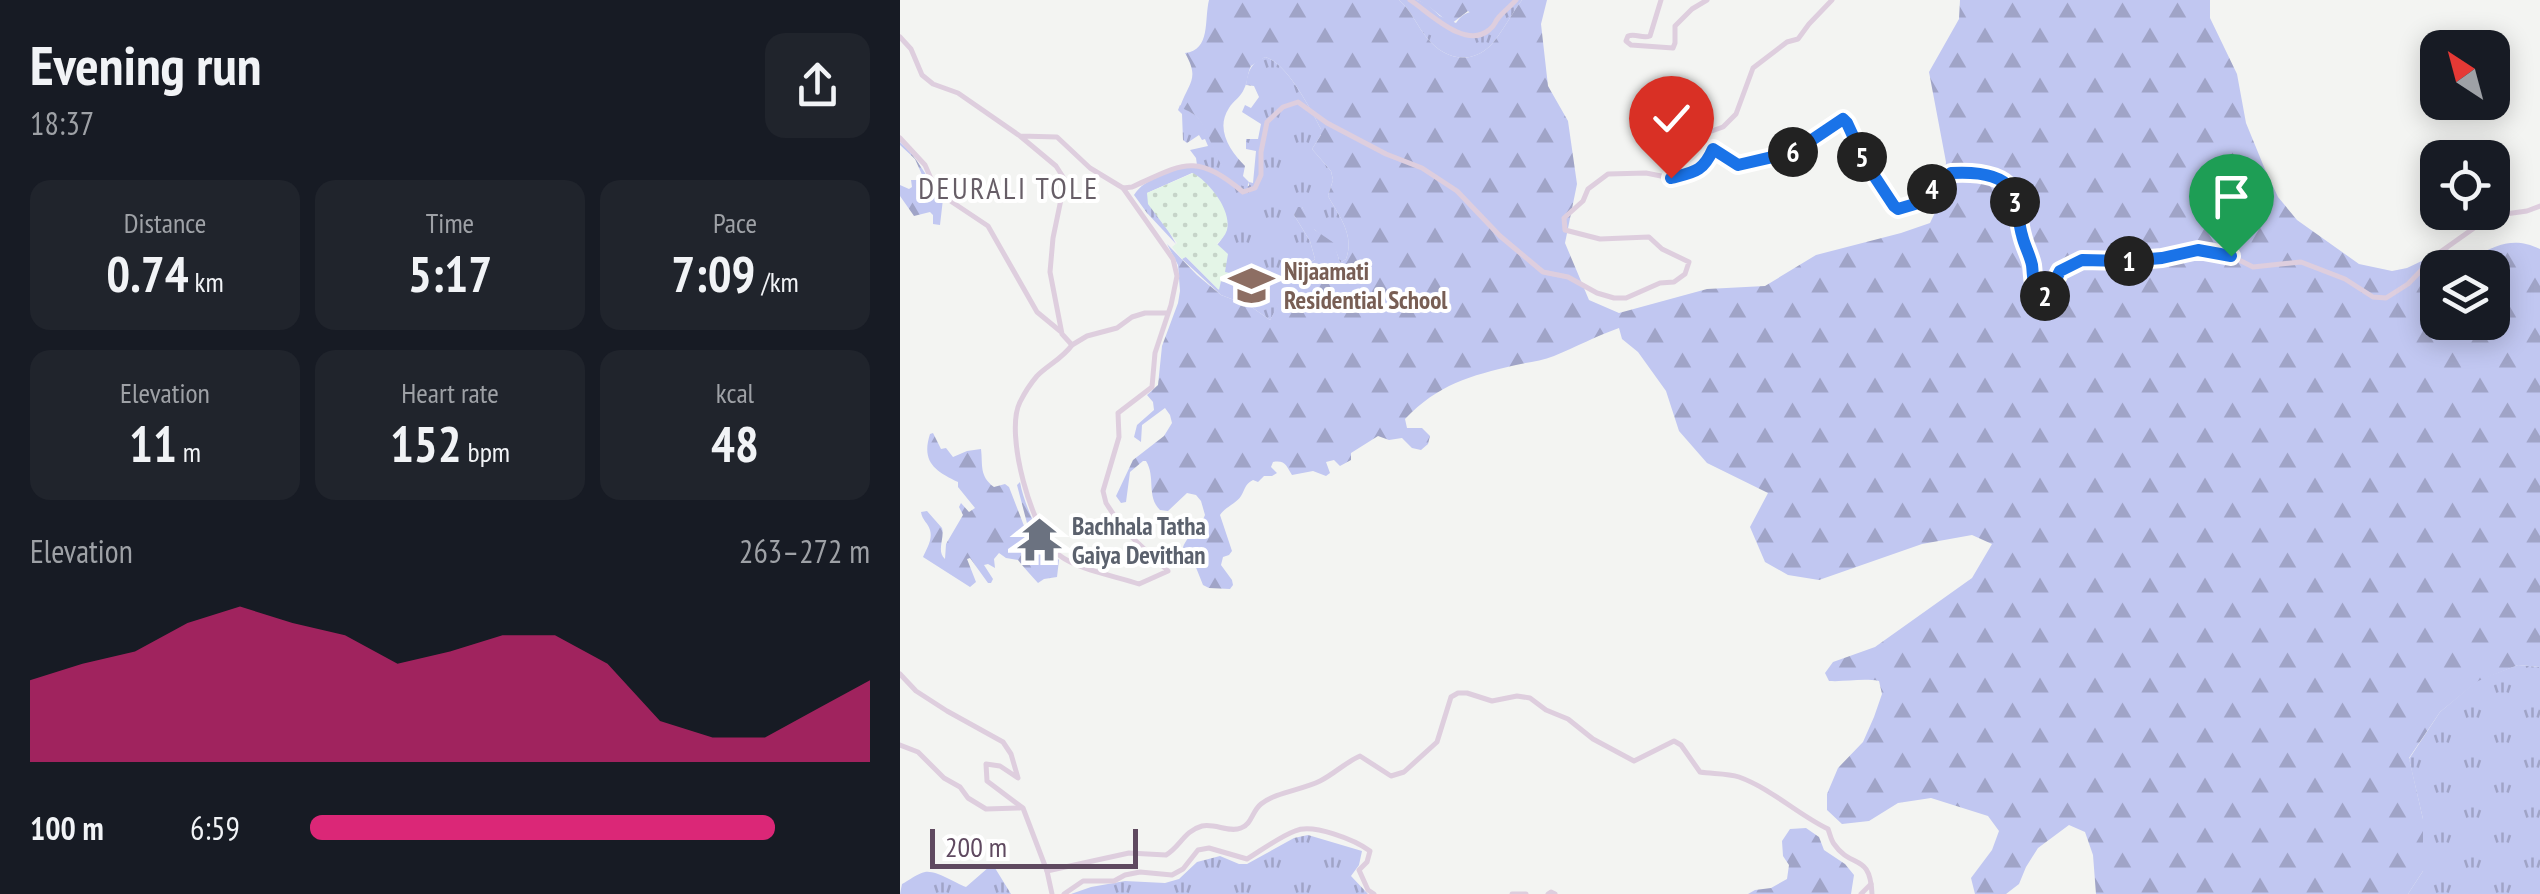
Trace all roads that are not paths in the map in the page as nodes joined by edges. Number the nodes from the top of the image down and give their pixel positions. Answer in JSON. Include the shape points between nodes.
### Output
{"nodes":[{"id":1,"x":1410,"y":0,"type":"edge"},
{"id":2,"x":1516,"y":0,"type":"edge"},
{"id":3,"x":1661,"y":0,"type":"edge"},
{"id":4,"x":1707,"y":0,"type":"edge"},
{"id":5,"x":1832,"y":0,"type":"edge"},
{"id":6,"x":900,"y":37,"type":"edge"},
{"id":7,"x":1020,"y":136,"type":"junction"},
{"id":8,"x":900,"y":138,"type":"edge"},
{"id":9,"x":1713,"y":149,"type":"junction"},
{"id":10,"x":1123,"y":188,"type":"junction"},
{"id":11,"x":2540,"y":206,"type":"edge"},
{"id":12,"x":1167,"y":313,"type":"junction"},
{"id":13,"x":1062,"y":334,"type":"junction"},
{"id":14,"x":1072,"y":345,"type":"junction"},
{"id":15,"x":900,"y":674,"type":"edge"},
{"id":16,"x":900,"y":745,"type":"edge"},
{"id":17,"x":1023,"y":808,"type":"junction"},
{"id":18,"x":1047,"y":872,"type":"junction"},
{"id":19,"x":1871,"y":884,"type":"junction"},
{"id":20,"x":1052,"y":894,"type":"edge"},
{"id":21,"x":1064,"y":894,"type":"edge"},
{"id":22,"x":1374,"y":894,"type":"edge"},
{"id":23,"x":1512,"y":894,"type":"edge"},
{"id":24,"x":1526,"y":894,"type":"edge"},
{"id":25,"x":1861,"y":894,"type":"edge"},
{"id":26,"x":1872,"y":894,"type":"edge"}],
"edges":[{"from":1,"to":2,"type":"street","via":[[1446,26],[1474,36],[1491,29]]},
{"from":3,"to":4,"type":"street","via":[[1650,36],[1628,36],[1631,46],[1672,48],[1676,26]]},
{"from":5,"to":9,"type":"street","via":[[1798,39],[1753,68],[1736,114],[1706,132],[1706,146]]},
{"from":6,"to":7,"type":"street","via":[[922,75]]},
{"from":7,"to":10,"type":"street","via":[[1056,137]]},
{"from":7,"to":13,"type":"street","via":[[1064,180],[1050,272]]},
{"from":8,"to":13,"type":"street","via":[[942,196],[988,226],[1037,312]]},
{"from":9,"to":10,"type":"street","via":[[1706,165],[1671,178],[1608,174],[1564,218],[1565,230],[1600,239],[1649,237],[1689,262],[1674,282],[1626,298],[1543,272],[1457,191],[1298,102],[1267,122],[1254,188],[1243,192],[1196,164]]},
{"from":9,"to":11,"type":"street","via":[[1743,165],[1794,152],[1843,119],[1898,209],[1915,204],[1951,173],[1994,178],[2013,194],[2033,286],[2047,297],[2060,271],[2082,260],[2144,260],[2198,250],[2253,267],[2302,262],[2386,298],[2491,216]]},
{"from":10,"to":12,"type":"street","via":[[1173,259],[1177,276]]},
{"from":12,"to":14,"type":"street","via":[[1145,313]]},
{"from":12,"to":14,"type":"street","via":[[1152,387],[1118,413],[1103,492],[1123,529],[1168,571],[1140,584],[1055,552],[1026,496],[1014,419],[1018,404]]},
{"from":13,"to":14,"type":"street"},
{"from":15,"to":17,"type":"street","via":[[946,711],[1003,742],[1018,778],[986,764],[987,781]]},
{"from":16,"to":17,"type":"street","via":[[918,752],[986,809]]},
{"from":17,"to":18,"type":"street"},
{"from":18,"to":19,"type":"street","via":[[1129,854],[1166,855],[1199,827],[1236,830],[1264,802],[1319,782],[1360,756],[1390,776],[1404,772],[1437,742],[1451,698],[1467,693],[1492,702],[1530,698],[1634,761],[1674,741],[1700,772],[1735,776],[1828,828],[1835,846],[1867,868]]},
{"from":18,"to":20,"type":"street"},
{"from":19,"to":25,"type":"street"},
{"from":19,"to":26,"type":"street"},
{"from":21,"to":22,"type":"street","via":[[1083,881],[1140,872],[1172,875],[1198,850],[1247,859],[1299,828],[1370,851],[1359,870]]},
{"from":23,"to":24,"type":"street"}]}
